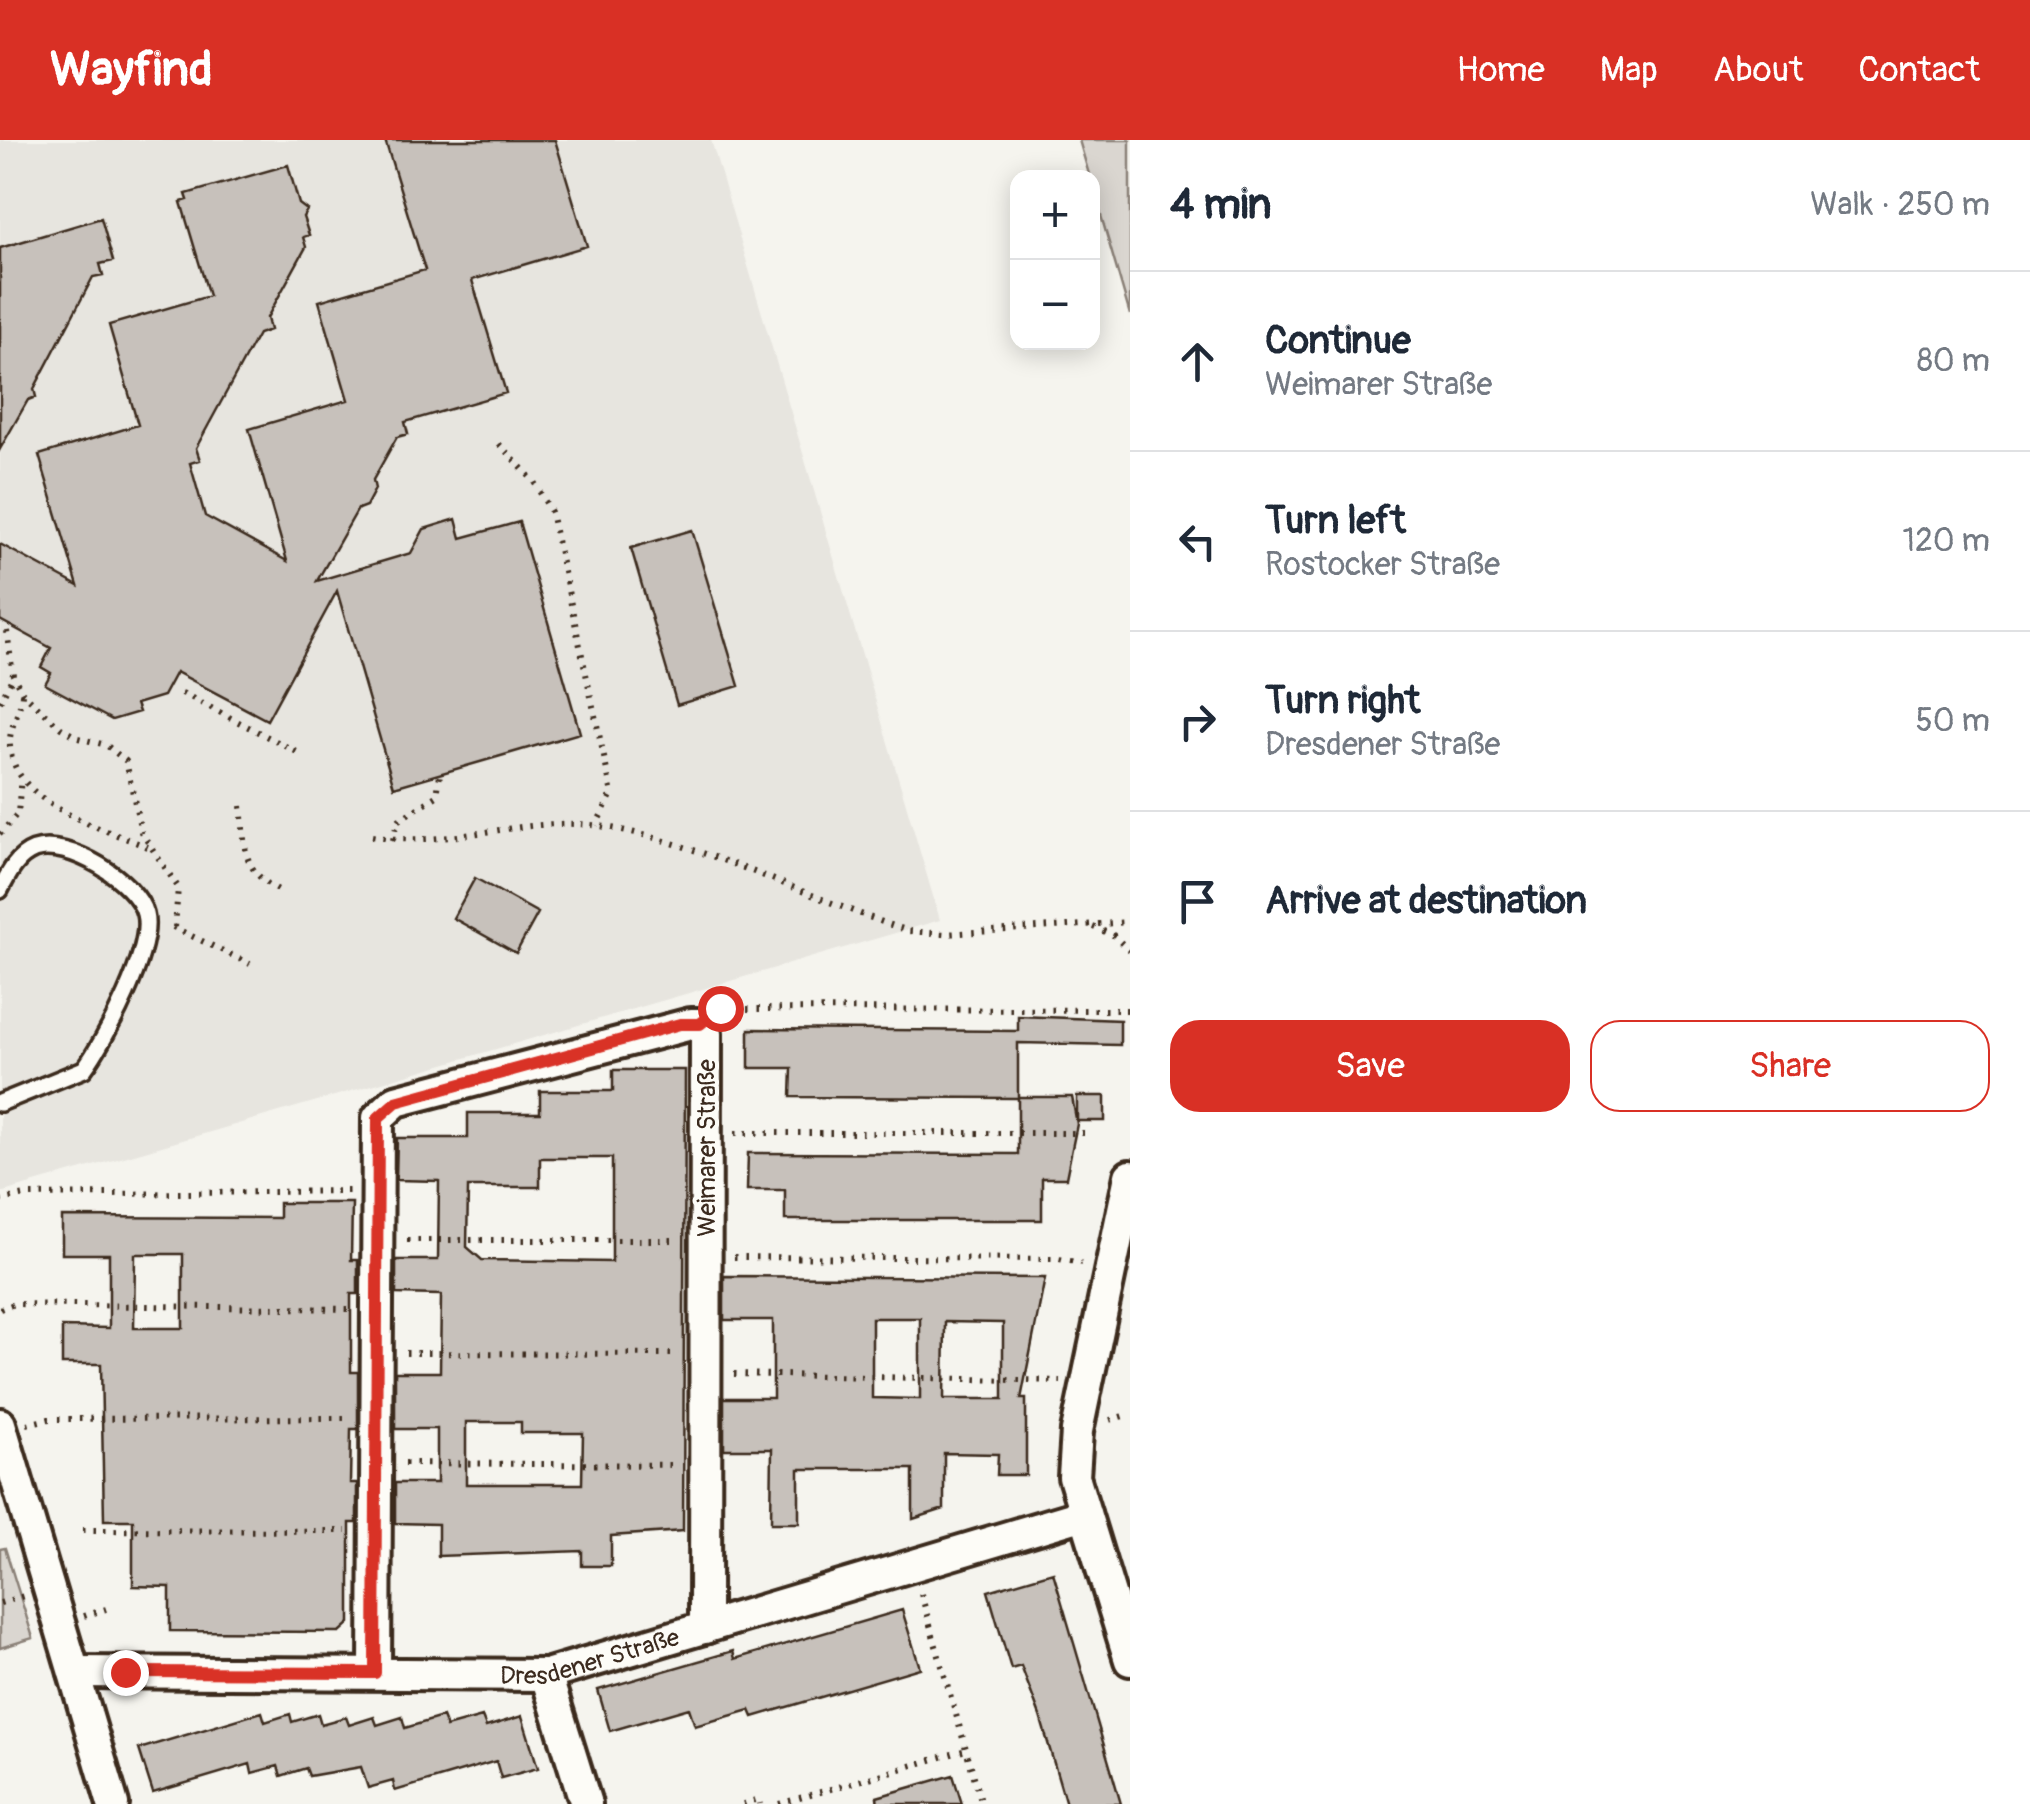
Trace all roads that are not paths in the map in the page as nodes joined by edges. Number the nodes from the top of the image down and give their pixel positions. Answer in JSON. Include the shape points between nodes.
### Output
{"nodes":[{"id":1,"x":0,"y":890,"type":"edge"},
{"id":2,"x":0,"y":1103,"type":"edge"},
{"id":3,"x":1130,"y":1176,"type":"edge"},
{"id":4,"x":1,"y":1427,"type":"edge"},
{"id":5,"x":1085,"y":1514,"type":"junction"},
{"id":6,"x":705,"y":1628,"type":"junction"},
{"id":7,"x":1130,"y":1660,"type":"edge"},
{"id":8,"x":74,"y":1672,"type":"junction"},
{"id":9,"x":375,"y":1673,"type":"junction"},
{"id":10,"x":546,"y":1675,"type":"junction"},
{"id":11,"x":114,"y":1804,"type":"edge"},
{"id":12,"x":586,"y":1804,"type":"edge"}],
"edges":[{"from":1,"to":2,"type":"lane","via":[[14,865],[34,850],[60,848],[128,882],[145,914],[147,942],[84,1069]]},
{"from":3,"to":5,"type":"street","via":[[1077,1431],[1074,1477]]},
{"from":4,"to":8,"type":"street"},
{"from":5,"to":6,"type":"street","name":"Dresdener Straße"},
{"from":5,"to":7,"type":"street"},
{"from":6,"to":9,"type":"street","name":"Weimarer Straße","via":[[706,1033],[700,1024],[680,1024],[396,1102],[378,1118]]},
{"from":6,"to":10,"type":"street","name":"Dresdener Straße"},
{"from":8,"to":9,"type":"street","name":"Dresdener Straße"},
{"from":8,"to":11,"type":"street"},
{"from":9,"to":10,"type":"street","name":"Dresdener Straße"},
{"from":10,"to":12,"type":"street"}]}
